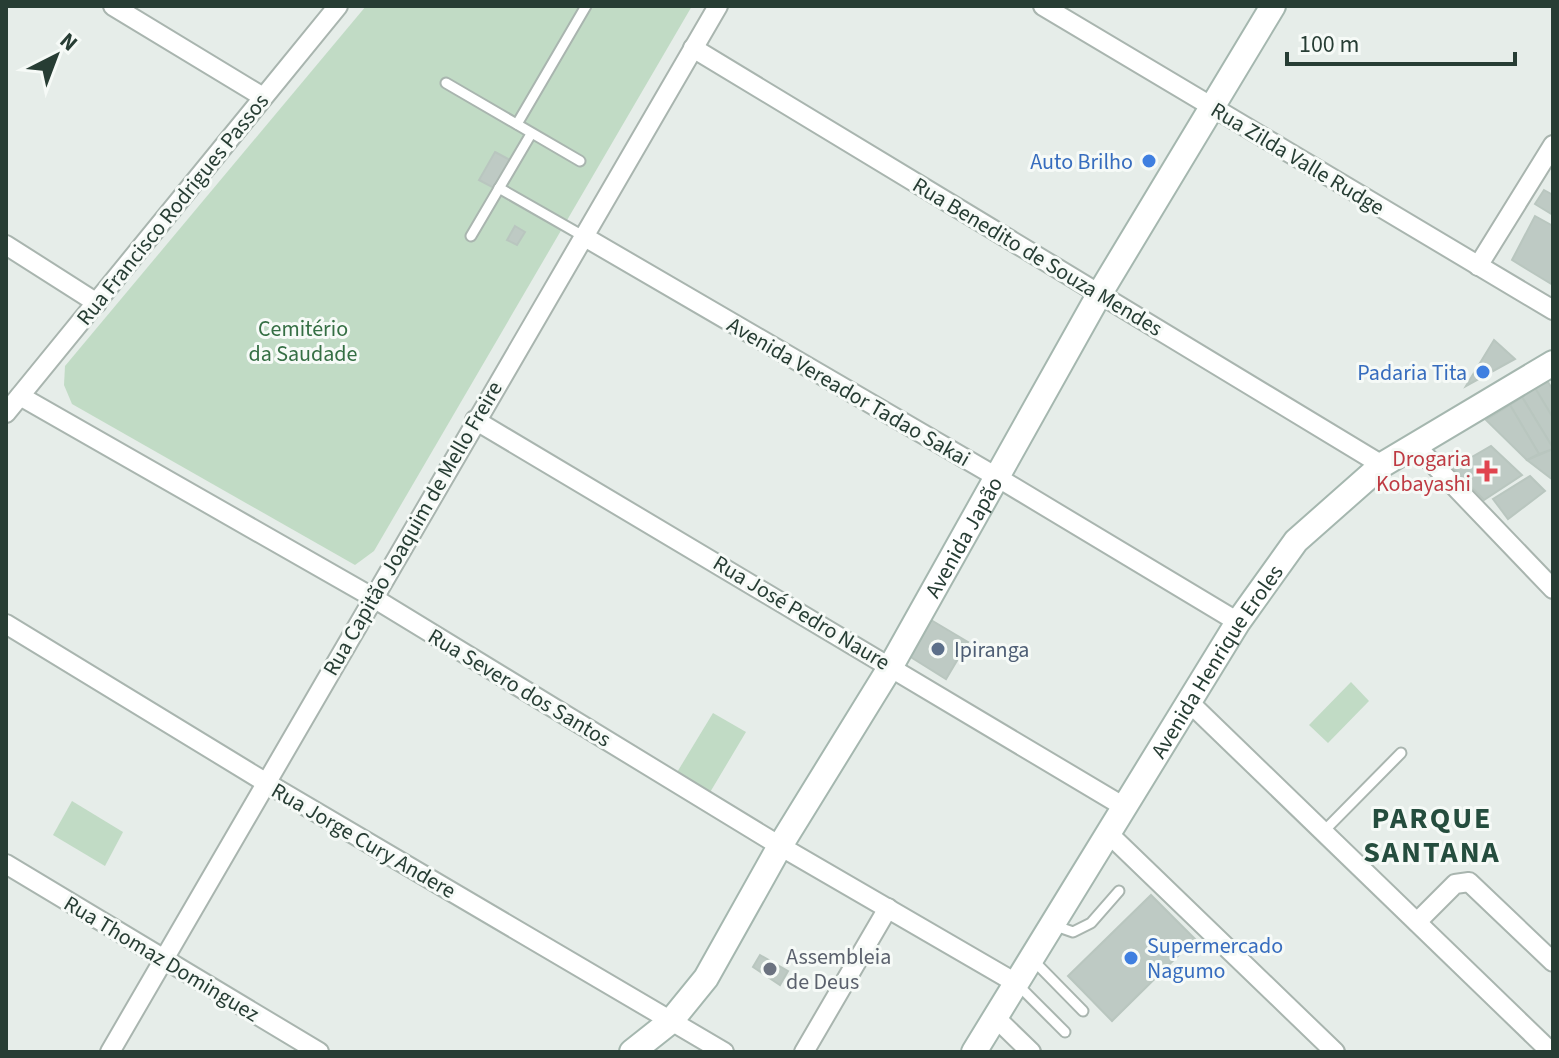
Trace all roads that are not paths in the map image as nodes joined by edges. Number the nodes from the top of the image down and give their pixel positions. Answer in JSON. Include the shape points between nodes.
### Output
{"nodes":[{"id":1,"x":113,"y":6,"type":"edge"},
{"id":2,"x":338,"y":6,"type":"edge"},
{"id":3,"x":586,"y":6,"type":"edge"},
{"id":4,"x":718,"y":6,"type":"edge"},
{"id":5,"x":1043,"y":6,"type":"edge"},
{"id":6,"x":1273,"y":6,"type":"edge"},
{"id":7,"x":693,"y":48,"type":"junction"},
{"id":8,"x":446,"y":83,"type":"dead end"},
{"id":9,"x":263,"y":97,"type":"junction"},
{"id":10,"x":1213,"y":107,"type":"junction"},
{"id":11,"x":517,"y":124,"type":"junction"},
{"id":12,"x":531,"y":134,"type":"junction"},
{"id":13,"x":1553,"y":145,"type":"edge"},
{"id":14,"x":580,"y":161,"type":"dead end"},
{"id":15,"x":499,"y":188,"type":"junction"},
{"id":16,"x":471,"y":236,"type":"dead end"},
{"id":17,"x":583,"y":236,"type":"junction"},
{"id":18,"x":6,"y":245,"type":"edge"},
{"id":19,"x":1478,"y":266,"type":"junction"},
{"id":20,"x":1100,"y":293,"type":"junction"},
{"id":21,"x":97,"y":303,"type":"junction"},
{"id":22,"x":1553,"y":310,"type":"edge"},
{"id":23,"x":1553,"y":363,"type":"edge"},
{"id":24,"x":20,"y":396,"type":"junction"},
{"id":25,"x":6,"y":413,"type":"edge"},
{"id":26,"x":475,"y":420,"type":"junction"},
{"id":27,"x":1415,"y":445,"type":"junction"},
{"id":28,"x":1382,"y":465,"type":"junction"},
{"id":29,"x":995,"y":476,"type":"junction"},
{"id":30,"x":1553,"y":589,"type":"edge"},
{"id":31,"x":372,"y":597,"type":"junction"},
{"id":32,"x":1238,"y":622,"type":"junction"},
{"id":33,"x":6,"y":624,"type":"edge"},
{"id":34,"x":891,"y":666,"type":"junction"},
{"id":35,"x":1190,"y":703,"type":"junction"},
{"id":36,"x":1401,"y":753,"type":"dead end"},
{"id":37,"x":265,"y":782,"type":"junction"},
{"id":38,"x":1126,"y":808,"type":"junction"},
{"id":39,"x":1323,"y":832,"type":"junction"},
{"id":40,"x":1110,"y":835,"type":"junction"},
{"id":41,"x":780,"y":846,"type":"junction"},
{"id":42,"x":6,"y":864,"type":"edge"},
{"id":43,"x":1119,"y":891,"type":"dead end"},
{"id":44,"x":888,"y":908,"type":"junction"},
{"id":45,"x":1417,"y":922,"type":"junction"},
{"id":46,"x":1053,"y":925,"type":"junction"},
{"id":47,"x":163,"y":959,"type":"junction"},
{"id":48,"x":1032,"y":959,"type":"junction"},
{"id":49,"x":1553,"y":962,"type":"edge"},
{"id":50,"x":1016,"y":983,"type":"junction"},
{"id":51,"x":1083,"y":1011,"type":"dead end"},
{"id":52,"x":996,"y":1018,"type":"junction"},
{"id":53,"x":671,"y":1021,"type":"junction"},
{"id":54,"x":1065,"y":1032,"type":"dead end"},
{"id":55,"x":110,"y":1052,"type":"edge"},
{"id":56,"x":319,"y":1052,"type":"edge"},
{"id":57,"x":632,"y":1052,"type":"edge"},
{"id":58,"x":724,"y":1052,"type":"edge"},
{"id":59,"x":804,"y":1052,"type":"edge"},
{"id":60,"x":974,"y":1052,"type":"edge"},
{"id":61,"x":1031,"y":1052,"type":"edge"},
{"id":62,"x":1335,"y":1052,"type":"edge"},
{"id":63,"x":1551,"y":1052,"type":"edge"}],
"edges":[{"from":1,"to":9,"type":"street"},
{"from":2,"to":9,"type":"street","name":"Rua Francisco Rodrigues Passos"},
{"from":3,"to":11,"type":"lane"},
{"from":4,"to":7,"type":"street","name":"Rua Capitão Joaquim de Mello Freire"},
{"from":5,"to":10,"type":"street","name":"Rua Zilda Valle Rudge"},
{"from":6,"to":10,"type":"main road","name":"Avenida Japão"},
{"from":7,"to":17,"type":"street","name":"Rua Capitão Joaquim de Mello Freire"},
{"from":7,"to":20,"type":"street","name":"Rua Benedito de Souza Mendes"},
{"from":8,"to":11,"type":"lane"},
{"from":9,"to":21,"type":"street","name":"Rua Francisco Rodrigues Passos"},
{"from":10,"to":19,"type":"street","name":"Rua Zilda Valle Rudge"},
{"from":10,"to":20,"type":"main road","name":"Avenida Japão"},
{"from":11,"to":12,"type":"lane"},
{"from":12,"to":14,"type":"lane"},
{"from":12,"to":15,"type":"lane"},
{"from":13,"to":19,"type":"street"},
{"from":15,"to":16,"type":"lane"},
{"from":15,"to":17,"type":"lane"},
{"from":17,"to":26,"type":"street","name":"Rua Capitão Joaquim de Mello Freire"},
{"from":17,"to":29,"type":"street","name":"Avenida Vereador Tadao Sakai"},
{"from":18,"to":21,"type":"street"},
{"from":19,"to":22,"type":"street","name":"Rua Zilda Valle Rudge"},
{"from":20,"to":28,"type":"street","name":"Rua Benedito de Souza Mendes"},
{"from":20,"to":29,"type":"main road","name":"Avenida Japão"},
{"from":21,"to":24,"type":"street","name":"Rua Francisco Rodrigues Passos"},
{"from":23,"to":27,"type":"main road","name":"Avenida Henrique Eroles"},
{"from":24,"to":25,"type":"street","name":"Rua Francisco Rodrigues Passos"},
{"from":24,"to":31,"type":"street","name":"Rua Severo dos Santos"},
{"from":26,"to":31,"type":"street","name":"Rua Capitão Joaquim de Mello Freire"},
{"from":26,"to":34,"type":"street","name":"Rua José Pedro Naure"},
{"from":27,"to":28,"type":"main road","name":"Avenida Henrique Eroles"},
{"from":27,"to":30,"type":"street"},
{"from":28,"to":32,"type":"main road","name":"Avenida Henrique Eroles","via":[[1296,541]]},
{"from":29,"to":32,"type":"street","name":"Avenida Vereador Tadao Sakai"},
{"from":29,"to":34,"type":"main road","name":"Avenida Japão"},
{"from":31,"to":37,"type":"street","name":"Rua Capitão Joaquim de Mello Freire"},
{"from":31,"to":41,"type":"street","name":"Rua Severo dos Santos"},
{"from":32,"to":35,"type":"main road","name":"Avenida Henrique Eroles"},
{"from":33,"to":37,"type":"street","name":"Rua Jorge Cury Andere"},
{"from":34,"to":38,"type":"street","name":"Rua José Pedro Naure"},
{"from":34,"to":41,"type":"main road","name":"Avenida Japão"},
{"from":35,"to":38,"type":"main road","name":"Avenida Henrique Eroles"},
{"from":35,"to":39,"type":"street"},
{"from":36,"to":39,"type":"lane"},
{"from":37,"to":47,"type":"street","name":"Rua Capitão Joaquim de Mello Freire"},
{"from":37,"to":53,"type":"street","name":"Rua Jorge Cury Andere"},
{"from":38,"to":40,"type":"main road","name":"Avenida Henrique Eroles"},
{"from":39,"to":45,"type":"street"},
{"from":40,"to":46,"type":"main road","name":"Avenida Henrique Eroles"},
{"from":40,"to":62,"type":"street"},
{"from":41,"to":44,"type":"street","name":"Rua Severo dos Santos"},
{"from":41,"to":53,"type":"main road","name":"Avenida Japão","via":[[706,978]]},
{"from":42,"to":47,"type":"street","name":"Rua Thomaz Dominguez"},
{"from":43,"to":46,"type":"lane","via":[[1091,923],[1073,932]]},
{"from":44,"to":50,"type":"street","name":"Rua Severo dos Santos"},
{"from":44,"to":59,"type":"street"},
{"from":45,"to":49,"type":"street","via":[[1455,884],[1469,882]]},
{"from":45,"to":63,"type":"street"},
{"from":46,"to":48,"type":"main road","name":"Avenida Henrique Eroles"},
{"from":47,"to":55,"type":"street","name":"Rua Capitão Joaquim de Mello Freire"},
{"from":47,"to":56,"type":"street","name":"Rua Thomaz Dominguez"},
{"from":48,"to":50,"type":"main road","name":"Avenida Henrique Eroles"},
{"from":48,"to":51,"type":"lane"},
{"from":50,"to":52,"type":"main road","name":"Avenida Henrique Eroles"},
{"from":50,"to":54,"type":"lane"},
{"from":52,"to":60,"type":"main road","name":"Avenida Henrique Eroles"},
{"from":52,"to":61,"type":"street"},
{"from":53,"to":57,"type":"main road","name":"Avenida Japão"},
{"from":53,"to":58,"type":"street","name":"Rua Jorge Cury Andere"}]}
